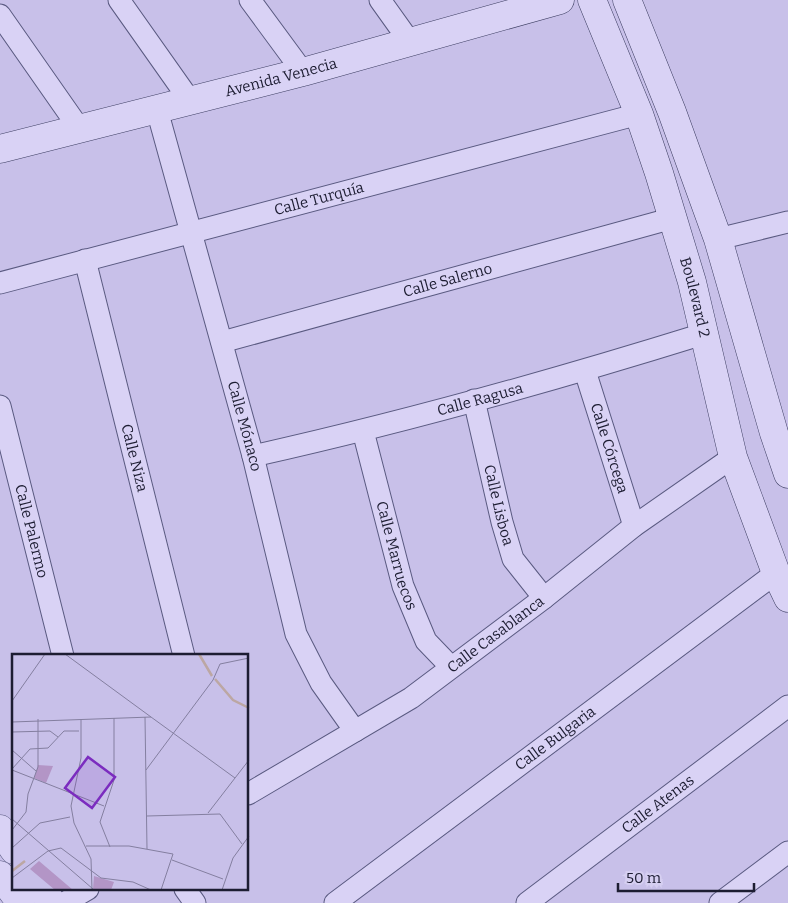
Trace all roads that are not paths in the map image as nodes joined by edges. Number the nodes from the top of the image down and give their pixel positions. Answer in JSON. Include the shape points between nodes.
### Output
{"nodes":[{"id":1,"x":119,"y":0,"type":"edge"},
{"id":2,"x":250,"y":0,"type":"edge"},
{"id":3,"x":380,"y":0,"type":"edge"},
{"id":4,"x":560,"y":0,"type":"edge"},
{"id":5,"x":592,"y":0,"type":"edge"},
{"id":6,"x":627,"y":0,"type":"edge"},
{"id":7,"x":0,"y":15,"type":"edge"},
{"id":8,"x":410,"y":42,"type":"junction"},
{"id":9,"x":303,"y":72,"type":"junction"},
{"id":10,"x":190,"y":102,"type":"junction"},
{"id":11,"x":158,"y":110,"type":"junction"},
{"id":12,"x":639,"y":114,"type":"junction"},
{"id":13,"x":79,"y":128,"type":"junction"},
{"id":14,"x":0,"y":149,"type":"edge"},
{"id":15,"x":673,"y":218,"type":"junction"},
{"id":16,"x":788,"y":222,"type":"edge"},
{"id":17,"x":192,"y":231,"type":"junction"},
{"id":18,"x":718,"y":239,"type":"junction"},
{"id":19,"x":85,"y":260,"type":"junction"},
{"id":20,"x":0,"y":283,"type":"edge"},
{"id":21,"x":704,"y":334,"type":"junction"},
{"id":22,"x":222,"y":342,"type":"junction"},
{"id":23,"x":585,"y":371,"type":"junction"},
{"id":24,"x":474,"y":400,"type":"junction"},
{"id":25,"x":0,"y":406,"type":"edge"},
{"id":26,"x":363,"y":431,"type":"junction"},
{"id":27,"x":253,"y":456,"type":"junction"},
{"id":28,"x":733,"y":457,"type":"junction"},
{"id":29,"x":788,"y":474,"type":"edge"},
{"id":30,"x":634,"y":526,"type":"junction"},
{"id":31,"x":776,"y":573,"type":"junction"},
{"id":32,"x":544,"y":598,"type":"junction"},
{"id":33,"x":788,"y":598,"type":"edge"},
{"id":34,"x":62,"y":654,"type":"edge"},
{"id":35,"x":184,"y":654,"type":"edge"},
{"id":36,"x":451,"y":667,"type":"junction"},
{"id":37,"x":788,"y":706,"type":"edge"},
{"id":38,"x":355,"y":731,"type":"junction"},
{"id":39,"x":250,"y":788,"type":"edge"},
{"id":40,"x":0,"y":829,"type":"edge"},
{"id":41,"x":12,"y":847,"type":"edge"},
{"id":42,"x":788,"y":852,"type":"edge"},
{"id":43,"x":0,"y":875,"type":"edge"},
{"id":44,"x":43,"y":890,"type":"edge"},
{"id":45,"x":86,"y":890,"type":"edge"},
{"id":46,"x":186,"y":890,"type":"edge"},
{"id":47,"x":21,"y":903,"type":"edge"},
{"id":48,"x":52,"y":903,"type":"edge"},
{"id":49,"x":64,"y":903,"type":"edge"},
{"id":50,"x":195,"y":903,"type":"edge"},
{"id":51,"x":335,"y":903,"type":"edge"},
{"id":52,"x":527,"y":903,"type":"edge"},
{"id":53,"x":720,"y":903,"type":"edge"}],
"edges":[{"from":1,"to":10,"type":"street"},
{"from":2,"to":9,"type":"street"},
{"from":3,"to":8,"type":"street"},
{"from":4,"to":8,"type":"main road","name":"Avenida Venecia"},
{"from":5,"to":12,"type":"main road","name":"Boulevard 2"},
{"from":6,"to":18,"type":"main road"},
{"from":7,"to":13,"type":"street"},
{"from":8,"to":9,"type":"main road","name":"Avenida Venecia"},
{"from":9,"to":10,"type":"main road","name":"Avenida Venecia"},
{"from":10,"to":11,"type":"main road","name":"Avenida Venecia"},
{"from":11,"to":13,"type":"main road","name":"Avenida Venecia"},
{"from":11,"to":17,"type":"street","name":"Calle Mónaco"},
{"from":12,"to":15,"type":"main road","name":"Boulevard 2"},
{"from":12,"to":17,"type":"street","name":"Calle Turquía"},
{"from":13,"to":14,"type":"main road","name":"Avenida Venecia"},
{"from":15,"to":21,"type":"main road","name":"Boulevard 2"},
{"from":15,"to":22,"type":"street","name":"Calle Salerno"},
{"from":16,"to":18,"type":"street"},
{"from":17,"to":19,"type":"street","name":"Calle Turquía"},
{"from":17,"to":22,"type":"street","name":"Calle Mónaco"},
{"from":18,"to":29,"type":"main road"},
{"from":19,"to":20,"type":"street","name":"Calle Turquía"},
{"from":19,"to":35,"type":"street","name":"Calle Niza"},
{"from":21,"to":23,"type":"street","name":"Calle Ragusa"},
{"from":21,"to":28,"type":"main road","name":"Boulevard 2"},
{"from":22,"to":27,"type":"street","name":"Calle Mónaco"},
{"from":23,"to":24,"type":"street","name":"Calle Ragusa"},
{"from":23,"to":30,"type":"street","name":"Calle Córcega"},
{"from":24,"to":26,"type":"street","name":"Calle Ragusa"},
{"from":24,"to":32,"type":"street","name":"Calle Lisboa","via":[[513,559]]},
{"from":25,"to":34,"type":"street","name":"Calle Palermo"},
{"from":26,"to":27,"type":"street","name":"Calle Ragusa"},
{"from":26,"to":36,"type":"street","name":"Calle Marruecos","via":[[403,586],[426,641]]},
{"from":27,"to":38,"type":"street","name":"Calle Mónaco","via":[[296,634],[321,682]]},
{"from":28,"to":30,"type":"street","name":"Calle Casablanca"},
{"from":28,"to":31,"type":"main road","name":"Boulevard 2"},
{"from":30,"to":32,"type":"street","name":"Calle Casablanca"},
{"from":31,"to":33,"type":"main road","name":"Boulevard 2"},
{"from":31,"to":51,"type":"street","name":"Calle Bulgaria"},
{"from":32,"to":36,"type":"street","name":"Calle Casablanca"},
{"from":36,"to":38,"type":"street","name":"Calle Casablanca","via":[[411,698]]},
{"from":37,"to":52,"type":"street","name":"Calle Atenas"},
{"from":38,"to":39,"type":"street","name":"Calle Casablanca"},
{"from":40,"to":41,"type":"main road"},
{"from":42,"to":53,"type":"street"},
{"from":43,"to":47,"type":"main road"},
{"from":44,"to":48,"type":"main road"},
{"from":45,"to":49,"type":"street"},
{"from":46,"to":50,"type":"street"}]}
